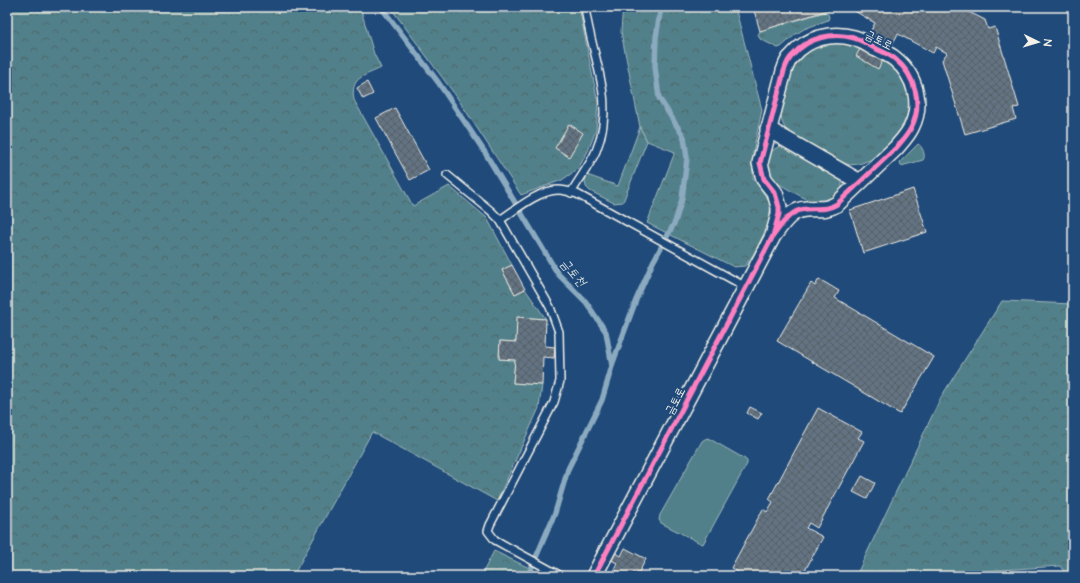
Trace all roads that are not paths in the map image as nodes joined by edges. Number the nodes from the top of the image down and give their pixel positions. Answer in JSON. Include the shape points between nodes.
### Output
{"nodes":[{"id":1,"x":586,"y":7,"type":"edge"},
{"id":2,"x":768,"y":129,"type":"junction"},
{"id":3,"x":447,"y":175,"type":"dead end"},
{"id":4,"x":860,"y":182,"type":"junction"},
{"id":5,"x":571,"y":193,"type":"junction"},
{"id":6,"x":500,"y":220,"type":"junction"},
{"id":7,"x":773,"y":236,"type":"junction"},
{"id":8,"x":746,"y":287,"type":"junction"},
{"id":9,"x":561,"y":576,"type":"edge"},
{"id":10,"x":594,"y":576,"type":"edge"}],
"edges":[{"from":1,"to":5,"type":"lane","via":[[604,93],[605,114],[596,152]]},
{"from":2,"to":4,"type":"street"},
{"from":2,"to":4,"type":"street","name":"금토로","via":[[788,61],[805,44],[823,37],[844,36],[886,53],[904,68],[911,78],[917,97],[916,113],[905,138]]},
{"from":2,"to":7,"type":"street","name":"금토로","via":[[760,163],[764,178],[775,193],[779,207]]},
{"from":3,"to":6,"type":"lane"},
{"from":4,"to":7,"type":"street","name":"금토로","via":[[832,207],[794,213]]},
{"from":5,"to":6,"type":"lane","via":[[557,190],[548,192],[528,201]]},
{"from":5,"to":8,"type":"lane"},
{"from":6,"to":9,"type":"lane","via":[[555,319],[559,332],[560,381],[554,402],[488,531],[490,536],[509,549]]},
{"from":7,"to":8,"type":"street","name":"금토로"},
{"from":8,"to":10,"type":"street","name":"금토로"}]}
